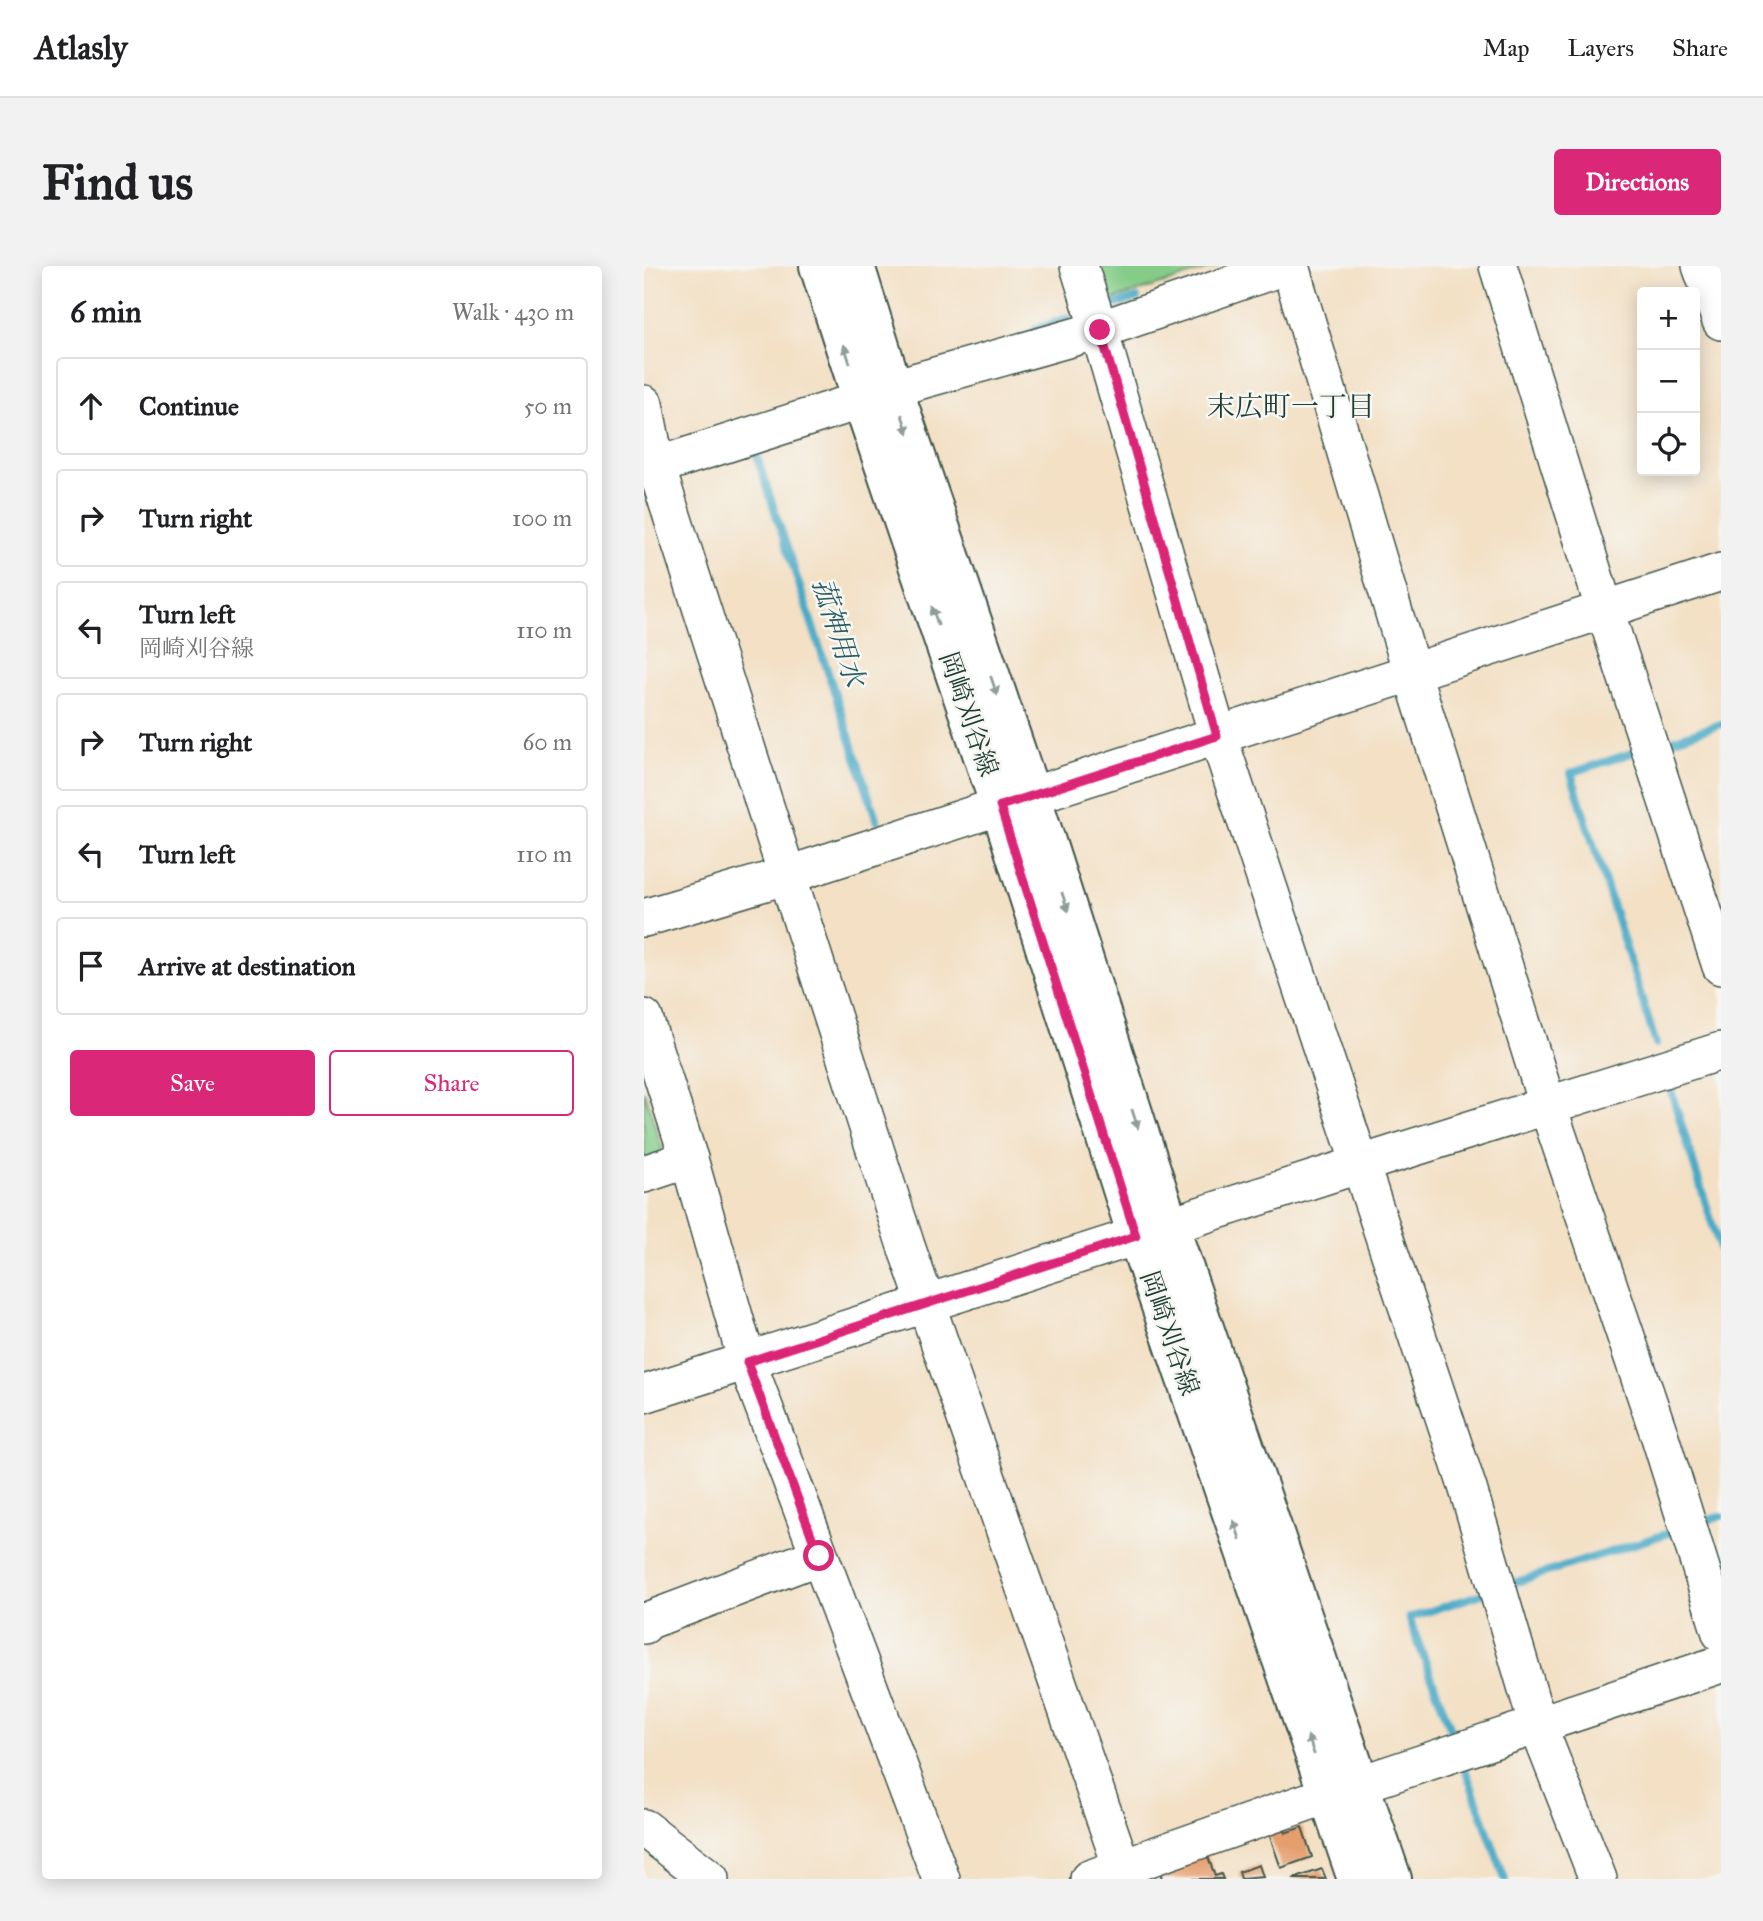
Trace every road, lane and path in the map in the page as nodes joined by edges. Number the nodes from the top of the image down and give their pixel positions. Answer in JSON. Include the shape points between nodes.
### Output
{"nodes":[{"id":1,"x":820,"y":266,"type":"edge"},
{"id":2,"x":855,"y":266,"type":"edge"},
{"id":3,"x":1079,"y":266,"type":"edge"},
{"id":4,"x":1284,"y":266,"type":"edge"},
{"id":5,"x":1290,"y":266,"type":"edge"},
{"id":6,"x":1498,"y":266,"type":"edge"},
{"id":7,"x":1701,"y":266,"type":"edge"},
{"id":8,"x":1721,"y":321,"type":"edge"},
{"id":9,"x":1100,"y":330,"type":"junction"},
{"id":10,"x":877,"y":394,"type":"junction"},
{"id":11,"x":644,"y":404,"type":"edge"},
{"id":12,"x":650,"y":468,"type":"edge"},
{"id":13,"x":1721,"y":572,"type":"edge"},
{"id":14,"x":1605,"y":611,"type":"junction"},
{"id":15,"x":1412,"y":673,"type":"junction"},
{"id":16,"x":1217,"y":736,"type":"junction"},
{"id":17,"x":1016,"y":800,"type":"junction"},
{"id":18,"x":788,"y":875,"type":"junction"},
{"id":19,"x":644,"y":918,"type":"edge"},
{"id":20,"x":1721,"y":966,"type":"edge"},
{"id":21,"x":644,"y":1018,"type":"edge"},
{"id":22,"x":1721,"y":1051,"type":"edge"},
{"id":23,"x":1548,"y":1107,"type":"junction"},
{"id":24,"x":689,"y":1159,"type":"junction"},
{"id":25,"x":1361,"y":1164,"type":"junction"},
{"id":26,"x":644,"y":1174,"type":"edge"},
{"id":27,"x":1153,"y":1231,"type":"junction"},
{"id":28,"x":927,"y":1304,"type":"junction"},
{"id":29,"x":747,"y":1362,"type":"junction"},
{"id":30,"x":644,"y":1394,"type":"edge"},
{"id":31,"x":819,"y":1556,"type":"junction"},
{"id":32,"x":644,"y":1625,"type":"edge"},
{"id":33,"x":1721,"y":1633,"type":"edge"},
{"id":34,"x":1721,"y":1664,"type":"edge"},
{"id":35,"x":1538,"y":1726,"type":"junction"},
{"id":36,"x":1344,"y":1790,"type":"junction"},
{"id":37,"x":644,"y":1828,"type":"edge"},
{"id":38,"x":1112,"y":1875,"type":"edge"},
{"id":39,"x":710,"y":1879,"type":"edge"},
{"id":40,"x":941,"y":1879,"type":"edge"},
{"id":41,"x":1357,"y":1879,"type":"edge"},
{"id":42,"x":1392,"y":1879,"type":"edge"},
{"id":43,"x":1598,"y":1879,"type":"edge"}],
"edges":[{"from":10,"to":1,"type":"main road","name":"岡崎刈谷線","one_way":true},
{"from":2,"to":10,"type":"main road","name":"岡崎刈谷線"},
{"from":3,"to":9,"type":"street"},
{"from":4,"to":9,"type":"street"},
{"from":5,"to":15,"type":"street"},
{"from":6,"to":14,"type":"street"},
{"from":7,"to":8,"type":"street"},
{"from":9,"to":10,"type":"street"},
{"from":9,"to":16,"type":"street"},
{"from":10,"to":12,"type":"street"},
{"from":10,"to":17,"type":"main road","name":"岡崎刈谷線"},
{"from":11,"to":12,"type":"street"},
{"from":12,"to":18,"type":"street"},
{"from":13,"to":14,"type":"street"},
{"from":14,"to":15,"type":"street"},
{"from":14,"to":20,"type":"street"},
{"from":15,"to":16,"type":"street"},
{"from":15,"to":23,"type":"street"},
{"from":16,"to":17,"type":"street"},
{"from":16,"to":25,"type":"street"},
{"from":17,"to":18,"type":"street"},
{"from":17,"to":27,"type":"main road","name":"岡崎刈谷線"},
{"from":18,"to":19,"type":"street"},
{"from":18,"to":28,"type":"street"},
{"from":21,"to":24,"type":"street"},
{"from":22,"to":23,"type":"street"},
{"from":23,"to":25,"type":"street"},
{"from":23,"to":33,"type":"street"},
{"from":24,"to":26,"type":"street"},
{"from":24,"to":29,"type":"street"},
{"from":25,"to":27,"type":"street"},
{"from":25,"to":35,"type":"street","via":[[1468,1489]]},
{"from":27,"to":28,"type":"street"},
{"from":27,"to":36,"type":"main road","name":"岡崎刈谷線"},
{"from":28,"to":29,"type":"street"},
{"from":28,"to":38,"type":"street"},
{"from":29,"to":30,"type":"street"},
{"from":29,"to":31,"type":"street"},
{"from":31,"to":32,"type":"street"},
{"from":31,"to":40,"type":"street"},
{"from":34,"to":35,"type":"street"},
{"from":35,"to":36,"type":"street"},
{"from":35,"to":43,"type":"street"},
{"from":36,"to":38,"type":"street"},
{"from":36,"to":41,"type":"main road","name":"岡崎刈谷線"},
{"from":36,"to":42,"type":"main road","name":"岡崎刈谷線"},
{"from":37,"to":39,"type":"street"}]}
